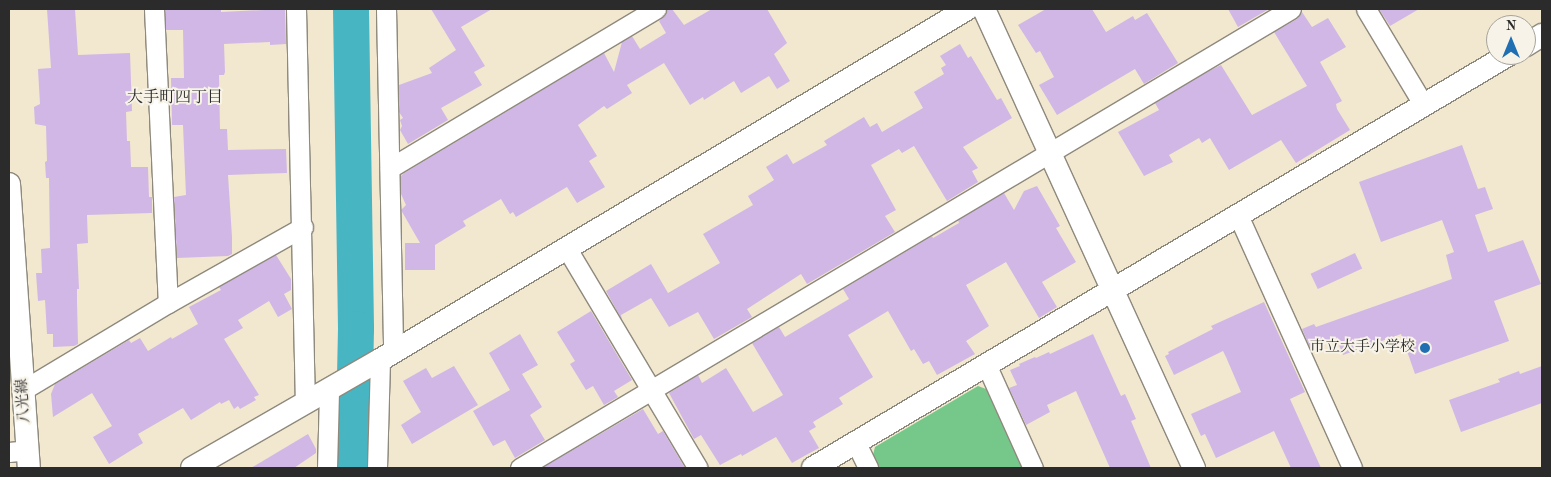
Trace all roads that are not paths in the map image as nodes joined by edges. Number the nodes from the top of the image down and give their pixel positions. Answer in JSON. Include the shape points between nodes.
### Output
{"nodes":[{"id":1,"x":154,"y":9,"type":"edge"},
{"id":2,"x":296,"y":9,"type":"edge"},
{"id":3,"x":656,"y":9,"type":"edge"},
{"id":4,"x":967,"y":9,"type":"edge"},
{"id":5,"x":984,"y":9,"type":"edge"},
{"id":6,"x":1291,"y":9,"type":"edge"},
{"id":7,"x":1366,"y":9,"type":"edge"},
{"id":8,"x":389,"y":11,"type":"edge"},
{"id":9,"x":1491,"y":65,"type":"edge"},
{"id":10,"x":1423,"y":104,"type":"junction"},
{"id":11,"x":1049,"y":152,"type":"junction"},
{"id":12,"x":390,"y":168,"type":"junction"},
{"id":13,"x":9,"y":184,"type":"edge"},
{"id":14,"x":1238,"y":215,"type":"junction"},
{"id":15,"x":303,"y":227,"type":"junction"},
{"id":16,"x":566,"y":247,"type":"junction"},
{"id":17,"x":1112,"y":290,"type":"junction"},
{"id":18,"x":168,"y":303,"type":"junction"},
{"id":19,"x":387,"y":356,"type":"junction"},
{"id":20,"x":986,"y":364,"type":"junction"},
{"id":21,"x":23,"y":390,"type":"junction"},
{"id":22,"x":329,"y":390,"type":"junction"},
{"id":23,"x":651,"y":390,"type":"junction"},
{"id":24,"x":305,"y":403,"type":"junction"},
{"id":25,"x":856,"y":443,"type":"junction"},
{"id":26,"x":22,"y":457,"type":"edge"},
{"id":27,"x":192,"y":468,"type":"edge"},
{"id":28,"x":327,"y":468,"type":"edge"},
{"id":29,"x":377,"y":468,"type":"edge"},
{"id":30,"x":520,"y":468,"type":"edge"},
{"id":31,"x":698,"y":468,"type":"edge"},
{"id":32,"x":813,"y":468,"type":"edge"},
{"id":33,"x":868,"y":468,"type":"edge"},
{"id":34,"x":1033,"y":468,"type":"edge"},
{"id":35,"x":1194,"y":468,"type":"edge"},
{"id":36,"x":1352,"y":468,"type":"edge"}],
"edges":[{"from":1,"to":18,"type":"street"},
{"from":2,"to":15,"type":"street"},
{"from":3,"to":12,"type":"street"},
{"from":4,"to":16,"type":"street"},
{"from":5,"to":11,"type":"street"},
{"from":6,"to":11,"type":"street"},
{"from":7,"to":10,"type":"street"},
{"from":8,"to":12,"type":"street"},
{"from":9,"to":10,"type":"street"},
{"from":10,"to":14,"type":"street"},
{"from":11,"to":17,"type":"street"},
{"from":11,"to":23,"type":"street"},
{"from":12,"to":19,"type":"street"},
{"from":13,"to":21,"type":"street","name":"八光線"},
{"from":14,"to":17,"type":"street"},
{"from":14,"to":36,"type":"street"},
{"from":15,"to":18,"type":"street"},
{"from":15,"to":24,"type":"street"},
{"from":16,"to":19,"type":"street"},
{"from":16,"to":23,"type":"street"},
{"from":17,"to":20,"type":"street"},
{"from":17,"to":35,"type":"street"},
{"from":18,"to":21,"type":"street"},
{"from":19,"to":22,"type":"street"},
{"from":19,"to":29,"type":"street"},
{"from":20,"to":25,"type":"street"},
{"from":20,"to":34,"type":"street"},
{"from":21,"to":26,"type":"street","name":"八光線"},
{"from":22,"to":24,"type":"street"},
{"from":22,"to":28,"type":"street"},
{"from":23,"to":30,"type":"street"},
{"from":23,"to":31,"type":"street"},
{"from":24,"to":27,"type":"street"},
{"from":25,"to":32,"type":"street"},
{"from":25,"to":33,"type":"street"}]}
